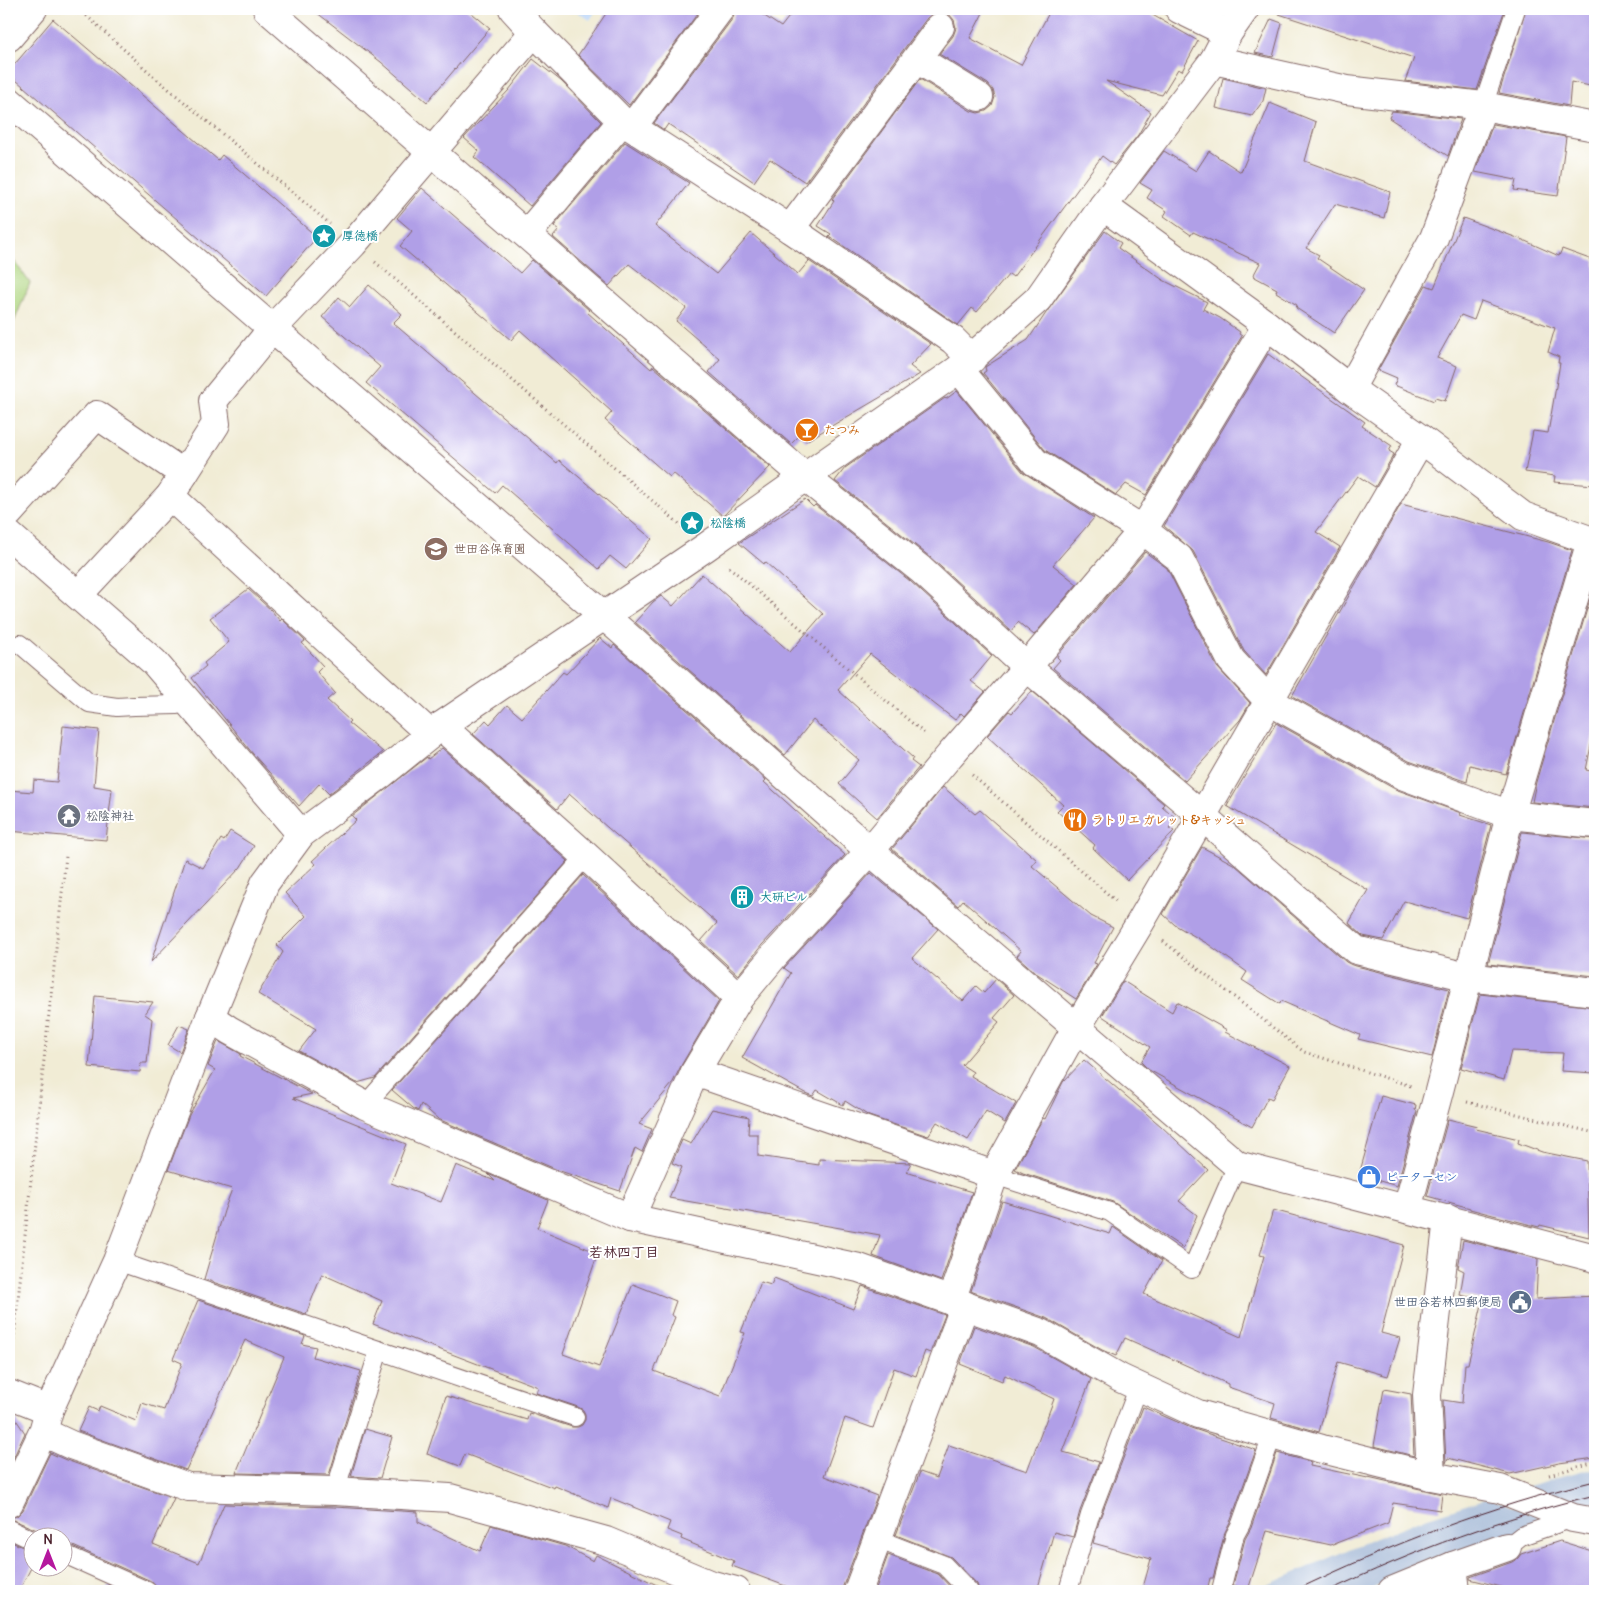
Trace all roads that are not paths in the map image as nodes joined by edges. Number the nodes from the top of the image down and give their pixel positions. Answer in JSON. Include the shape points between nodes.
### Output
{"nodes":[{"id":1,"x":33,"y":9,"type":"edge"},
{"id":2,"x":267,"y":9,"type":"edge"},
{"id":3,"x":513,"y":9,"type":"edge"},
{"id":4,"x":720,"y":9,"type":"edge"},
{"id":5,"x":1179,"y":9,"type":"edge"},
{"id":6,"x":1245,"y":9,"type":"edge"},
{"id":7,"x":1516,"y":9,"type":"edge"},
{"id":8,"x":940,"y":27,"type":"dead end"},
{"id":9,"x":534,"y":32,"type":"junction"},
{"id":10,"x":1228,"y":33,"type":"junction"},
{"id":11,"x":9,"y":37,"type":"edge"},
{"id":12,"x":917,"y":59,"type":"junction"},
{"id":13,"x":1214,"y":60,"type":"junction"},
{"id":14,"x":980,"y":97,"type":"dead end"},
{"id":15,"x":9,"y":100,"type":"edge"},
{"id":16,"x":1483,"y":106,"type":"junction"},
{"id":17,"x":627,"y":124,"type":"junction"},
{"id":18,"x":1595,"y":127,"type":"edge"},
{"id":19,"x":432,"y":151,"type":"junction"},
{"id":20,"x":1103,"y":206,"type":"junction"},
{"id":21,"x":790,"y":229,"type":"junction"},
{"id":22,"x":527,"y":234,"type":"junction"},
{"id":23,"x":1267,"y":325,"type":"junction"},
{"id":24,"x":272,"y":329,"type":"junction"},
{"id":25,"x":966,"y":364,"type":"junction"},
{"id":26,"x":1350,"y":389,"type":"junction"},
{"id":27,"x":1421,"y":438,"type":"junction"},
{"id":28,"x":805,"y":477,"type":"junction"},
{"id":29,"x":177,"y":485,"type":"junction"},
{"id":30,"x":9,"y":513,"type":"edge"},
{"id":31,"x":1143,"y":530,"type":"junction"},
{"id":32,"x":9,"y":535,"type":"edge"},
{"id":33,"x":1593,"y":542,"type":"edge"},
{"id":34,"x":78,"y":595,"type":"junction"},
{"id":35,"x":604,"y":616,"type":"junction"},
{"id":36,"x":20,"y":644,"type":"dead end"},
{"id":37,"x":1027,"y":667,"type":"junction"},
{"id":38,"x":186,"y":699,"type":"junction"},
{"id":39,"x":1269,"y":701,"type":"junction"},
{"id":40,"x":436,"y":730,"type":"junction"},
{"id":41,"x":1202,"y":815,"type":"junction"},
{"id":42,"x":1510,"y":815,"type":"junction"},
{"id":43,"x":1595,"y":824,"type":"edge"},
{"id":44,"x":301,"y":834,"type":"junction"},
{"id":45,"x":870,"y":851,"type":"junction"},
{"id":46,"x":586,"y":856,"type":"junction"},
{"id":47,"x":1468,"y":977,"type":"junction"},
{"id":48,"x":1595,"y":992,"type":"edge"},
{"id":49,"x":739,"y":998,"type":"junction"},
{"id":50,"x":210,"y":1017,"type":"junction"},
{"id":51,"x":1077,"y":1029,"type":"junction"},
{"id":52,"x":695,"y":1072,"type":"junction"},
{"id":53,"x":365,"y":1105,"type":"junction"},
{"id":54,"x":1237,"y":1165,"type":"junction"},
{"id":55,"x":994,"y":1175,"type":"junction"},
{"id":56,"x":1407,"y":1209,"type":"junction"},
{"id":57,"x":630,"y":1218,"type":"junction"},
{"id":58,"x":1448,"y":1219,"type":"junction"},
{"id":59,"x":1595,"y":1258,"type":"edge"},
{"id":60,"x":117,"y":1261,"type":"junction"},
{"id":61,"x":958,"y":1303,"type":"junction"},
{"id":62,"x":379,"y":1350,"type":"junction"},
{"id":63,"x":10,"y":1382,"type":"edge"},
{"id":64,"x":1139,"y":1386,"type":"junction"},
{"id":65,"x":575,"y":1417,"type":"dead end"},
{"id":66,"x":46,"y":1421,"type":"junction"},
{"id":67,"x":1272,"y":1436,"type":"junction"},
{"id":68,"x":1431,"y":1476,"type":"junction"},
{"id":69,"x":335,"y":1491,"type":"junction"},
{"id":70,"x":9,"y":1503,"type":"edge"},
{"id":71,"x":1584,"y":1520,"type":"edge"},
{"id":72,"x":9,"y":1529,"type":"edge"},
{"id":73,"x":22,"y":1535,"type":"edge"},
{"id":74,"x":877,"y":1539,"type":"junction"},
{"id":75,"x":1507,"y":1547,"type":"joint"},
{"id":76,"x":72,"y":1557,"type":"edge"},
{"id":77,"x":1454,"y":1578,"type":"edge"},
{"id":78,"x":1222,"y":1586,"type":"dead end"},
{"id":79,"x":147,"y":1591,"type":"edge"},
{"id":80,"x":736,"y":1591,"type":"edge"},
{"id":81,"x":858,"y":1591,"type":"edge"},
{"id":82,"x":969,"y":1591,"type":"edge"},
{"id":83,"x":1068,"y":1591,"type":"edge"},
{"id":84,"x":1392,"y":1591,"type":"edge"}],
"edges":[{"from":1,"to":11,"type":"street"},
{"from":2,"to":19,"type":"street"},
{"from":3,"to":9,"type":"street"},
{"from":4,"to":17,"type":"street"},
{"from":5,"to":10,"type":"street"},
{"from":6,"to":10,"type":"street"},
{"from":7,"to":16,"type":"lane"},
{"from":8,"to":12,"type":"street"},
{"from":9,"to":17,"type":"street"},
{"from":9,"to":19,"type":"street"},
{"from":10,"to":13,"type":"street"},
{"from":12,"to":14,"type":"street"},
{"from":12,"to":21,"type":"street"},
{"from":13,"to":16,"type":"street","via":[[1347,90]]},
{"from":13,"to":20,"type":"street"},
{"from":15,"to":24,"type":"street"},
{"from":16,"to":18,"type":"street"},
{"from":16,"to":26,"type":"street","via":[[1434,238]]},
{"from":17,"to":21,"type":"street"},
{"from":17,"to":22,"type":"street"},
{"from":19,"to":22,"type":"street"},
{"from":19,"to":24,"type":"street","via":[[353,244]]},
{"from":20,"to":23,"type":"street"},
{"from":20,"to":25,"type":"street","via":[[1038,299]]},
{"from":21,"to":25,"type":"street","via":[[953,340]]},
{"from":22,"to":28,"type":"street"},
{"from":23,"to":26,"type":"street"},
{"from":23,"to":31,"type":"street"},
{"from":24,"to":29,"type":"street","via":[[212,401],[216,424]]},
{"from":24,"to":35,"type":"street"},
{"from":25,"to":28,"type":"street"},
{"from":25,"to":31,"type":"street","via":[[1035,462]]},
{"from":26,"to":27,"type":"street"},
{"from":27,"to":33,"type":"street","via":[[1523,516]]},
{"from":27,"to":39,"type":"street"},
{"from":28,"to":35,"type":"street"},
{"from":28,"to":37,"type":"street","via":[[920,569]]},
{"from":29,"to":30,"type":"street","via":[[97,415]]},
{"from":29,"to":34,"type":"street"},
{"from":29,"to":40,"type":"street"},
{"from":31,"to":37,"type":"street"},
{"from":31,"to":39,"type":"street","via":[[1178,558],[1230,660]]},
{"from":32,"to":34,"type":"street"},
{"from":33,"to":42,"type":"street"},
{"from":34,"to":38,"type":"street","via":[[154,662]]},
{"from":35,"to":40,"type":"street"},
{"from":35,"to":45,"type":"street"},
{"from":36,"to":38,"type":"lane","via":[[89,702],[117,707],[177,705]]},
{"from":37,"to":41,"type":"street"},
{"from":37,"to":45,"type":"street"},
{"from":38,"to":44,"type":"street"},
{"from":39,"to":41,"type":"street"},
{"from":39,"to":42,"type":"street","via":[[1402,775]]},
{"from":40,"to":44,"type":"street"},
{"from":40,"to":46,"type":"street"},
{"from":41,"to":47,"type":"street","via":[[1356,950]]},
{"from":41,"to":51,"type":"street"},
{"from":42,"to":43,"type":"street"},
{"from":42,"to":47,"type":"street"},
{"from":44,"to":50,"type":"street","via":[[265,883]]},
{"from":45,"to":49,"type":"street"},
{"from":45,"to":51,"type":"street"},
{"from":46,"to":49,"type":"street"},
{"from":46,"to":53,"type":"lane"},
{"from":47,"to":48,"type":"street"},
{"from":47,"to":56,"type":"street"},
{"from":49,"to":52,"type":"street"},
{"from":50,"to":53,"type":"street"},
{"from":50,"to":60,"type":"street"},
{"from":51,"to":54,"type":"street"},
{"from":51,"to":55,"type":"street"},
{"from":52,"to":55,"type":"street"},
{"from":52,"to":57,"type":"street"},
{"from":53,"to":57,"type":"street"},
{"from":54,"to":55,"type":"lane","via":[[1192,1269],[1110,1212]]},
{"from":54,"to":56,"type":"street"},
{"from":55,"to":61,"type":"street"},
{"from":56,"to":58,"type":"street"},
{"from":57,"to":61,"type":"street","via":[[859,1268]]},
{"from":58,"to":59,"type":"street"},
{"from":58,"to":68,"type":"street","via":[[1426,1395]]},
{"from":60,"to":62,"type":"lane"},
{"from":60,"to":66,"type":"street"},
{"from":61,"to":64,"type":"street","via":[[1041,1332]]},
{"from":61,"to":74,"type":"street"},
{"from":62,"to":65,"type":"lane"},
{"from":62,"to":69,"type":"lane"},
{"from":63,"to":66,"type":"street"},
{"from":64,"to":67,"type":"street","via":[[1198,1414]]},
{"from":64,"to":83,"type":"lane","via":[[1090,1515]]},
{"from":66,"to":69,"type":"street","via":[[71,1445],[188,1487]]},
{"from":66,"to":70,"type":"street"},
{"from":67,"to":68,"type":"street"},
{"from":67,"to":78,"type":"lane","via":[[1235,1535]]},
{"from":68,"to":71,"type":"street","via":[[1500,1489]]},
{"from":69,"to":80,"type":"street","via":[[450,1498],[606,1541],[709,1584]]},
{"from":71,"to":75,"type":"lane","via":[[1522,1536]]},
{"from":72,"to":73,"type":"lane"},
{"from":74,"to":81,"type":"street"},
{"from":74,"to":82,"type":"lane","via":[[944,1565]]},
{"from":75,"to":77,"type":"street"},
{"from":76,"to":79,"type":"lane"},
{"from":77,"to":84,"type":"street"}]}
